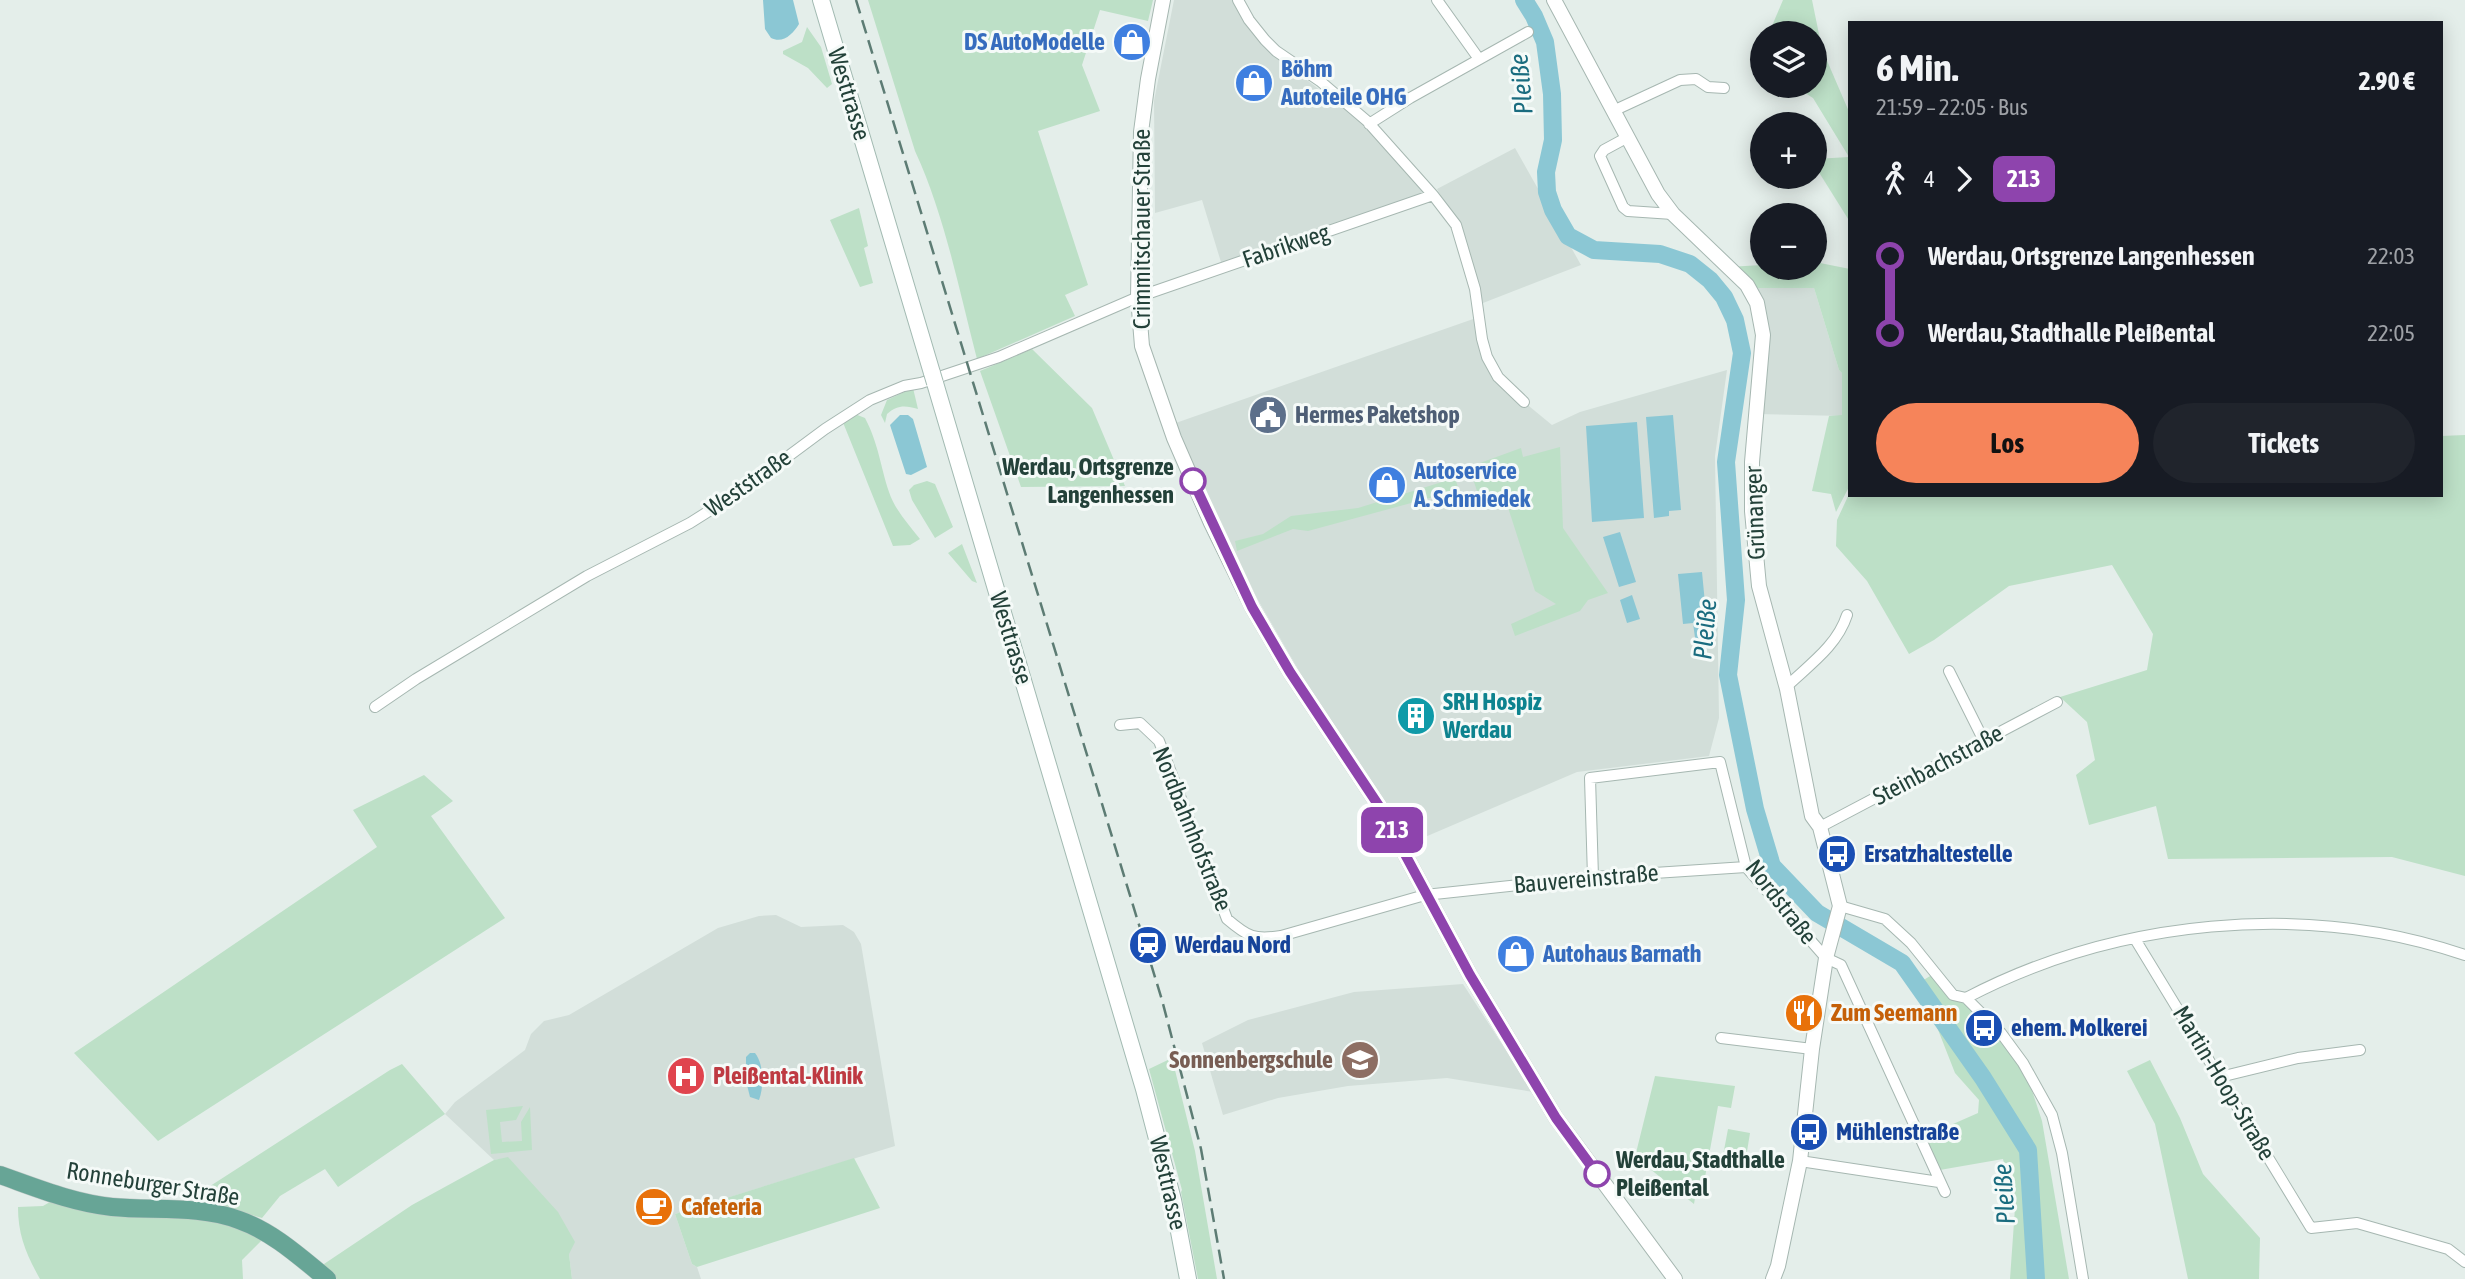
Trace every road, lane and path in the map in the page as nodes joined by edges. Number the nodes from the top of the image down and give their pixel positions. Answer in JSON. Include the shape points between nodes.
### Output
{"nodes":[{"id":1,"x":821,"y":0,"type":"edge"},
{"id":2,"x":1163,"y":0,"type":"edge"},
{"id":3,"x":1238,"y":0,"type":"edge"},
{"id":4,"x":1437,"y":0,"type":"edge"},
{"id":5,"x":1554,"y":0,"type":"edge"},
{"id":6,"x":1528,"y":32,"type":"dead end"},
{"id":7,"x":1479,"y":59,"type":"junction"},
{"id":8,"x":1724,"y":88,"type":"dead end"},
{"id":9,"x":1613,"y":111,"type":"junction"},
{"id":10,"x":1369,"y":124,"type":"junction"},
{"id":11,"x":1628,"y":137,"type":"junction"},
{"id":12,"x":1433,"y":195,"type":"junction"},
{"id":13,"x":1673,"y":214,"type":"junction"},
{"id":14,"x":1138,"y":297,"type":"junction"},
{"id":15,"x":1524,"y":402,"type":"dead end"},
{"id":16,"x":1847,"y":615,"type":"dead end"},
{"id":17,"x":1949,"y":671,"type":"dead end"},
{"id":18,"x":1786,"y":687,"type":"junction"},
{"id":19,"x":2057,"y":702,"type":"dead end"},
{"id":20,"x":375,"y":707,"type":"dead end"},
{"id":21,"x":1120,"y":725,"type":"dead end"},
{"id":22,"x":1984,"y":741,"type":"junction"},
{"id":23,"x":1820,"y":827,"type":"junction"},
{"id":24,"x":1746,"y":866,"type":"junction"},
{"id":25,"x":1593,"y":877,"type":"junction"},
{"id":26,"x":1425,"y":895,"type":"junction"},
{"id":27,"x":1839,"y":910,"type":"junction"},
{"id":28,"x":2135,"y":939,"type":"junction"},
{"id":29,"x":2465,"y":955,"type":"edge"},
{"id":30,"x":1826,"y":958,"type":"junction"},
{"id":31,"x":1966,"y":998,"type":"junction"},
{"id":32,"x":1721,"y":1038,"type":"dead end"},
{"id":33,"x":1812,"y":1049,"type":"junction"},
{"id":34,"x":2360,"y":1050,"type":"dead end"},
{"id":35,"x":2220,"y":1077,"type":"junction"},
{"id":36,"x":1800,"y":1161,"type":"junction"},
{"id":37,"x":0,"y":1175,"type":"edge"},
{"id":38,"x":2465,"y":1262,"type":"edge"},
{"id":39,"x":327,"y":1279,"type":"edge"},
{"id":40,"x":1188,"y":1279,"type":"edge"},
{"id":41,"x":1675,"y":1279,"type":"edge"},
{"id":42,"x":1773,"y":1279,"type":"edge"},
{"id":43,"x":2083,"y":1279,"type":"edge"}],
"edges":[{"from":1,"to":40,"type":"main road","name":"Westtrasse","via":[[1144,1089]]},
{"from":2,"to":14,"type":"street","name":"Crimmitschauer Straße","via":[[1141,132]]},
{"from":3,"to":10,"type":"street","via":[[1276,51],[1320,81]]},
{"from":4,"to":7,"type":"street"},
{"from":5,"to":9,"type":"street","name":"Grünanger"},
{"from":6,"to":7,"type":"street"},
{"from":7,"to":10,"type":"street"},
{"from":8,"to":9,"type":"street","via":[[1708,87],[1696,79],[1680,80]]},
{"from":9,"to":11,"type":"street","name":"Grünanger"},
{"from":10,"to":12,"type":"street"},
{"from":11,"to":13,"type":"street","name":"Grünanger"},
{"from":11,"to":13,"type":"street","via":[[1600,156],[1623,207],[1633,213]]},
{"from":12,"to":14,"type":"street","name":"Fabrikweg"},
{"from":12,"to":15,"type":"street","via":[[1456,225],[1475,289],[1487,357],[1498,377]]},
{"from":13,"to":18,"type":"street","name":"Grünanger","via":[[1747,285],[1757,303],[1763,335],[1752,511],[1759,586]]},
{"from":14,"to":20,"type":"street","name":"Weststraße","via":[[999,357],[904,386],[860,406],[707,513],[587,576]]},
{"from":14,"to":26,"type":"street","name":"Crimmitschauer Straße","via":[[1142,346],[1174,438],[1211,523],[1264,628],[1379,806]]},
{"from":16,"to":18,"type":"street","via":[[1829,647]]},
{"from":17,"to":22,"type":"street"},
{"from":18,"to":23,"type":"street","name":"Grünanger","via":[[1812,816]]},
{"from":19,"to":22,"type":"street","name":"Steinbachstraße"},
{"from":21,"to":26,"type":"street","name":"Nordbahnhofstraße","via":[[1140,723],[1159,741],[1227,919],[1247,936],[1281,936]]},
{"from":22,"to":23,"type":"street","name":"Steinbachstraße"},
{"from":23,"to":27,"type":"street","name":"Grünanger"},
{"from":24,"to":25,"type":"street","name":"Bauvereinstraße"},
{"from":24,"to":25,"type":"street","name":"Nordstraße","via":[[1720,762],[1590,778]]},
{"from":24,"to":30,"type":"street","name":"Nordstraße"},
{"from":25,"to":26,"type":"street","name":"Bauvereinstraße"},
{"from":26,"to":41,"type":"street","name":"Crimmitschauer Straße","via":[[1556,1118]]},
{"from":27,"to":30,"type":"street"},
{"from":27,"to":31,"type":"street","via":[[1885,919],[1911,943],[1952,995]]},
{"from":28,"to":29,"type":"street","via":[[2282,923],[2366,930]]},
{"from":28,"to":31,"type":"street","via":[[2090,948]]},
{"from":28,"to":35,"type":"street","name":"Martin-Hoop-Straße"},
{"from":30,"to":33,"type":"street"},
{"from":30,"to":36,"type":"street","name":"Nordstraße","via":[[1841,965],[1942,1187]]},
{"from":31,"to":43,"type":"street","via":[[2023,1063],[2052,1115]]},
{"from":32,"to":33,"type":"street"},
{"from":33,"to":36,"type":"street"},
{"from":34,"to":35,"type":"street","via":[[2298,1058]]},
{"from":35,"to":38,"type":"street","name":"Martin-Hoop-Straße","via":[[2311,1228],[2357,1223],[2448,1249]]},
{"from":36,"to":42,"type":"street"},
{"from":37,"to":39,"type":"main road","name":"Ronneburger Straße","via":[[95,1205],[239,1219],[271,1235]]}]}
